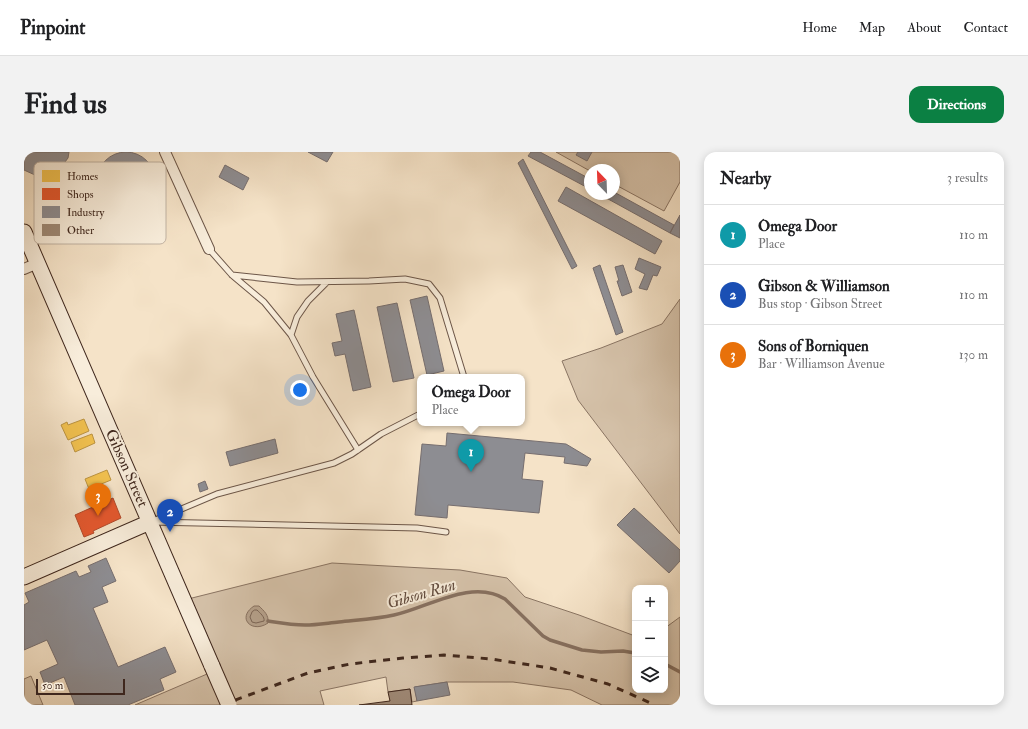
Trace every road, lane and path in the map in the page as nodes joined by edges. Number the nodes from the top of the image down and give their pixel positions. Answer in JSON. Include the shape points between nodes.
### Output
{"nodes":[{"id":1,"x":165,"y":152,"type":"edge"},
{"id":2,"x":24,"y":232,"type":"edge"},
{"id":3,"x":209,"y":249,"type":"joint"},
{"id":4,"x":31,"y":266,"type":"edge"},
{"id":5,"x":232,"y":275,"type":"junction"},
{"id":6,"x":327,"y":282,"type":"junction"},
{"id":7,"x":291,"y":335,"type":"junction"},
{"id":8,"x":463,"y":374,"type":"edge"},
{"id":9,"x":417,"y":416,"type":"edge"},
{"id":10,"x":358,"y":450,"type":"junction"},
{"id":11,"x":150,"y":522,"type":"junction"},
{"id":12,"x":446,"y":532,"type":"dead end"},
{"id":13,"x":24,"y":577,"type":"edge"},
{"id":14,"x":229,"y":705,"type":"edge"}],
"edges":[{"from":1,"to":3,"type":"street"},
{"from":2,"to":4,"type":"street","name":"Gibson Street"},
{"from":3,"to":5,"type":"lane"},
{"from":4,"to":11,"type":"street","name":"Gibson Street"},
{"from":5,"to":6,"type":"lane","via":[[297,282]]},
{"from":5,"to":7,"type":"lane","via":[[264,302]]},
{"from":6,"to":7,"type":"lane","via":[[308,301],[297,317]]},
{"from":6,"to":8,"type":"lane","via":[[405,279],[429,284],[440,298]]},
{"from":7,"to":10,"type":"lane","via":[[313,377]]},
{"from":9,"to":10,"type":"lane","via":[[381,434]]},
{"from":10,"to":11,"type":"lane","via":[[334,463],[217,494]]},
{"from":11,"to":12,"type":"lane","via":[[418,528]]},
{"from":11,"to":13,"type":"street"},
{"from":11,"to":14,"type":"street","name":"Gibson Street","bridge":true}]}
